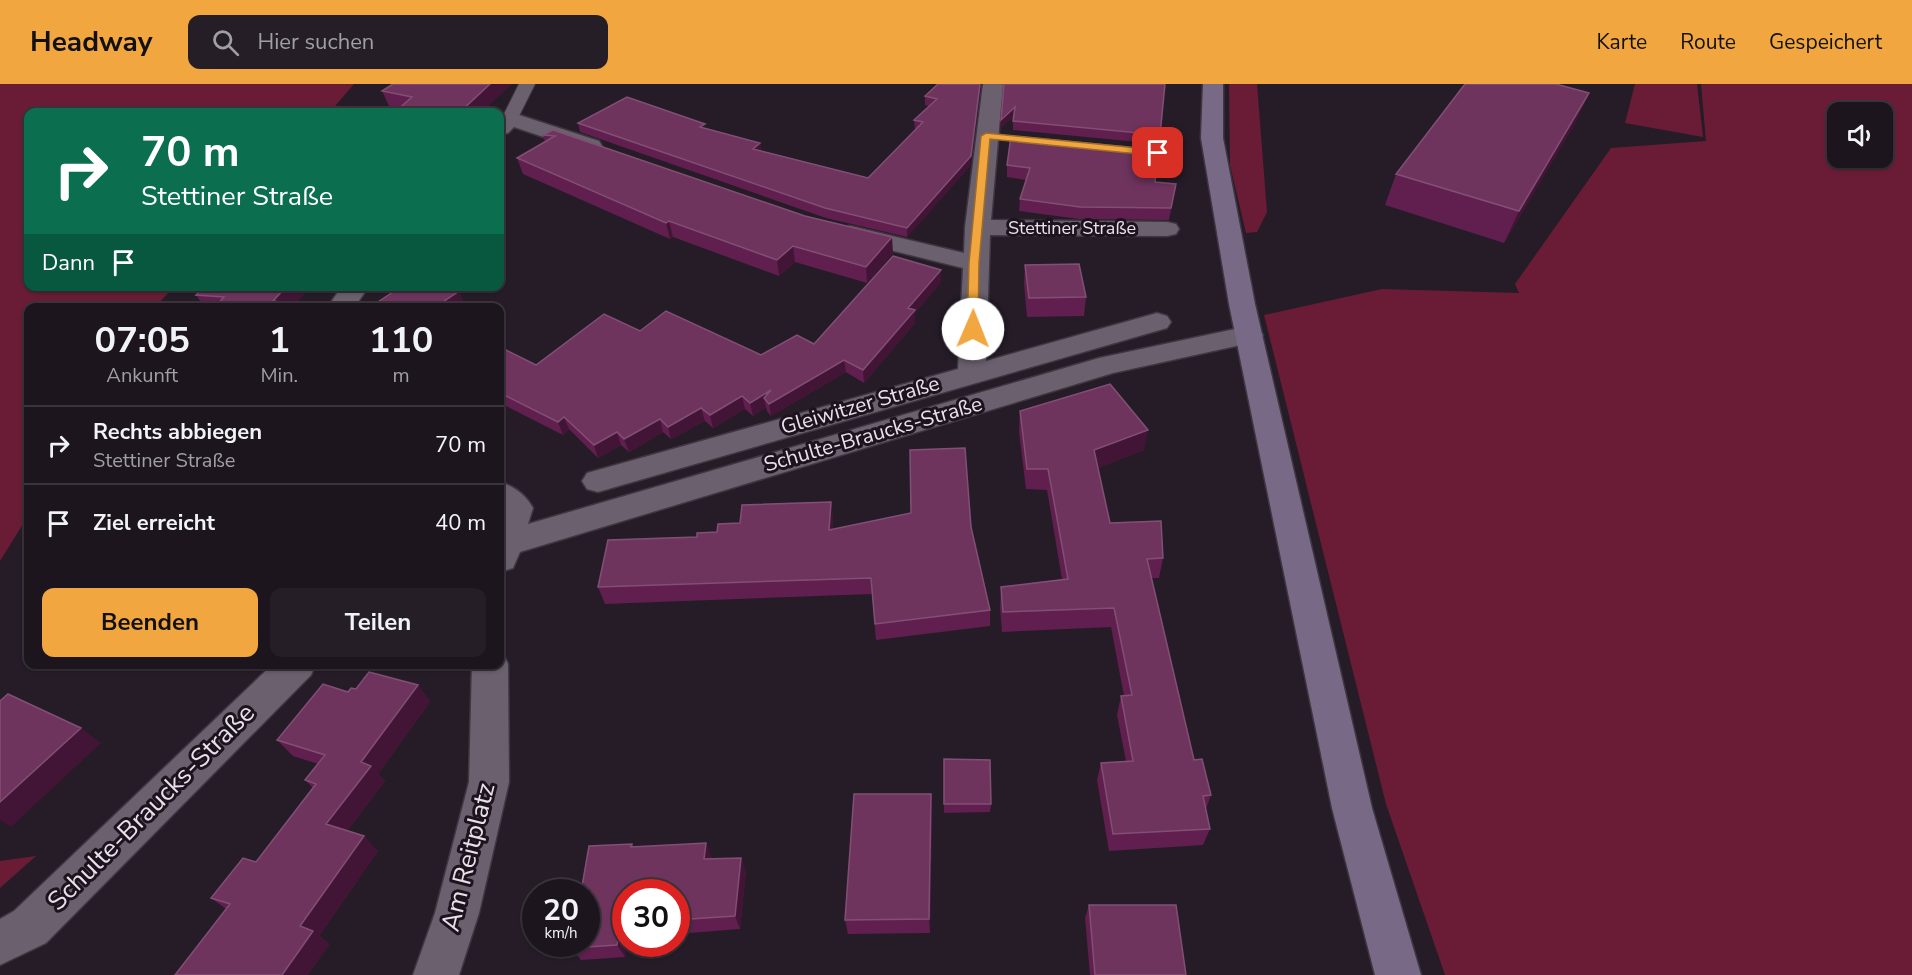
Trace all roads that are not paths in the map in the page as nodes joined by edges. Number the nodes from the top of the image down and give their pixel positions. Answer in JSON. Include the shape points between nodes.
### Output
{"nodes":[{"id":1,"x":527,"y":84,"type":"edge"},
{"id":2,"x":993,"y":84,"type":"edge"},
{"id":3,"x":1213,"y":84,"type":"edge"},
{"id":4,"x":505,"y":123,"type":"edge"},
{"id":5,"x":609,"y":153,"type":"edge"},
{"id":6,"x":977,"y":227,"type":"junction"},
{"id":7,"x":829,"y":228,"type":"edge"},
{"id":8,"x":1167,"y":229,"type":"dead end"},
{"id":9,"x":974,"y":263,"type":"junction"},
{"id":10,"x":1157,"y":322,"type":"dead end"},
{"id":11,"x":1249,"y":335,"type":"junction"},
{"id":12,"x":972,"y":373,"type":"junction"},
{"id":13,"x":598,"y":481,"type":"dead end"},
{"id":14,"x":504,"y":497,"type":"edge"},
{"id":15,"x":504,"y":544,"type":"edge"},
{"id":16,"x":504,"y":549,"type":"edge"},
{"id":17,"x":293,"y":669,"type":"edge"},
{"id":18,"x":490,"y":669,"type":"edge"},
{"id":19,"x":0,"y":943,"type":"edge"},
{"id":20,"x":436,"y":975,"type":"edge"},
{"id":21,"x":1398,"y":975,"type":"edge"}],
"edges":[{"from":1,"to":4,"type":"lane"},
{"from":2,"to":6,"type":"street","name":"Stettiner Straße","via":[[997,137]]},
{"from":3,"to":11,"type":"main road","via":[[1212,138]]},
{"from":4,"to":5,"type":"street"},
{"from":6,"to":8,"type":"street","name":"Stettiner Straße"},
{"from":6,"to":9,"type":"street","name":"Stettiner Straße"},
{"from":7,"to":9,"type":"street"},
{"from":9,"to":12,"type":"street","name":"Stettiner Straße"},
{"from":10,"to":12,"type":"street","name":"Gleiwitzer Straße"},
{"from":11,"to":16,"type":"street","name":"Schulte-Braucks-Straße","via":[[1109,365]]},
{"from":11,"to":21,"type":"main road","via":[[1352,808]]},
{"from":12,"to":13,"type":"street","name":"Gleiwitzer Straße"},
{"from":14,"to":15,"type":"street","via":[[517,508]]},
{"from":17,"to":19,"type":"street","name":"Schulte-Braucks-Straße","via":[[30,927]]},
{"from":18,"to":20,"type":"street","name":"Am Reitplatz","via":[[489,782],[457,913]]}]}
